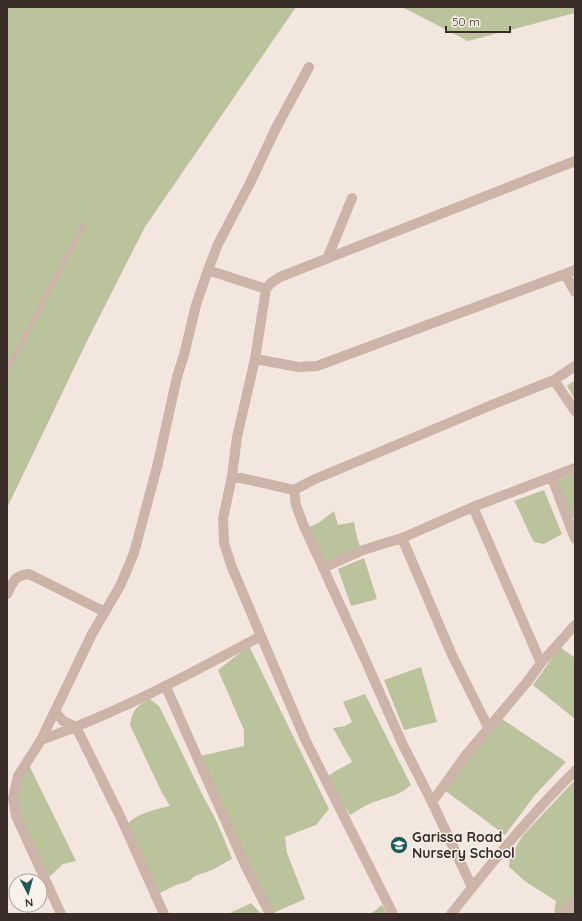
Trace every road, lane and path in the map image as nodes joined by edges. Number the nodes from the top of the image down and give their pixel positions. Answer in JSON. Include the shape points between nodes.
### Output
{"nodes":[{"id":1,"x":309,"y":67,"type":"dead end"},
{"id":2,"x":575,"y":161,"type":"edge"},
{"id":3,"x":352,"y":198,"type":"dead end"},
{"id":4,"x":84,"y":224,"type":"dead end"},
{"id":5,"x":327,"y":259,"type":"junction"},
{"id":6,"x":208,"y":270,"type":"junction"},
{"id":7,"x":575,"y":270,"type":"edge"},
{"id":8,"x":565,"y":274,"type":"junction"},
{"id":9,"x":266,"y":289,"type":"junction"},
{"id":10,"x":575,"y":292,"type":"edge"},
{"id":11,"x":255,"y":359,"type":"junction"},
{"id":12,"x":575,"y":366,"type":"edge"},
{"id":13,"x":7,"y":370,"type":"edge"},
{"id":14,"x":554,"y":380,"type":"junction"},
{"id":15,"x":575,"y":411,"type":"edge"},
{"id":16,"x":575,"y":468,"type":"edge"},
{"id":17,"x":232,"y":476,"type":"junction"},
{"id":18,"x":552,"y":478,"type":"junction"},
{"id":19,"x":294,"y":490,"type":"junction"},
{"id":20,"x":473,"y":507,"type":"junction"},
{"id":21,"x":402,"y":538,"type":"junction"},
{"id":22,"x":575,"y":539,"type":"edge"},
{"id":23,"x":323,"y":568,"type":"junction"},
{"id":24,"x":7,"y":594,"type":"edge"},
{"id":25,"x":105,"y":612,"type":"junction"},
{"id":26,"x":575,"y":625,"type":"edge"},
{"id":27,"x":261,"y":636,"type":"junction"},
{"id":28,"x":541,"y":663,"type":"junction"},
{"id":29,"x":166,"y":687,"type":"junction"},
{"id":30,"x":54,"y":711,"type":"junction"},
{"id":31,"x":76,"y":727,"type":"junction"},
{"id":32,"x":488,"y":727,"type":"junction"},
{"id":33,"x":41,"y":740,"type":"junction"},
{"id":34,"x":575,"y":766,"type":"edge"},
{"id":35,"x":575,"y":772,"type":"edge"},
{"id":36,"x":560,"y":786,"type":"junction"},
{"id":37,"x":432,"y":802,"type":"junction"},
{"id":38,"x":472,"y":887,"type":"junction"},
{"id":39,"x":575,"y":901,"type":"edge"},
{"id":40,"x":61,"y":914,"type":"edge"},
{"id":41,"x":164,"y":914,"type":"edge"},
{"id":42,"x":270,"y":914,"type":"edge"},
{"id":43,"x":393,"y":914,"type":"edge"},
{"id":44,"x":451,"y":914,"type":"edge"},
{"id":45,"x":563,"y":914,"type":"edge"}],
"edges":[{"from":1,"to":6,"type":"street","via":[[218,244]]},
{"from":2,"to":5,"type":"street"},
{"from":3,"to":5,"type":"street"},
{"from":4,"to":13,"type":"lane"},
{"from":5,"to":9,"type":"street","via":[[280,277]]},
{"from":6,"to":9,"type":"street"},
{"from":6,"to":25,"type":"street","via":[[177,377],[134,553]]},
{"from":7,"to":8,"type":"street"},
{"from":8,"to":10,"type":"street"},
{"from":8,"to":11,"type":"street","via":[[317,366],[299,367]]},
{"from":9,"to":11,"type":"street"},
{"from":11,"to":17,"type":"street","via":[[237,437]]},
{"from":12,"to":14,"type":"street"},
{"from":14,"to":15,"type":"street"},
{"from":14,"to":19,"type":"street"},
{"from":16,"to":18,"type":"street"},
{"from":17,"to":19,"type":"street"},
{"from":17,"to":27,"type":"street","via":[[223,519],[224,543]]},
{"from":18,"to":20,"type":"street"},
{"from":18,"to":22,"type":"street"},
{"from":19,"to":23,"type":"street","via":[[303,524]]},
{"from":20,"to":21,"type":"street"},
{"from":20,"to":28,"type":"street"},
{"from":21,"to":23,"type":"street","via":[[363,550]]},
{"from":21,"to":32,"type":"street","via":[[452,655]]},
{"from":23,"to":37,"type":"street","via":[[402,743]]},
{"from":24,"to":25,"type":"street","via":[[14,580],[30,574]]},
{"from":25,"to":30,"type":"street"},
{"from":26,"to":28,"type":"street"},
{"from":27,"to":29,"type":"street"},
{"from":27,"to":43,"type":"street","via":[[305,739]]},
{"from":28,"to":32,"type":"street"},
{"from":29,"to":31,"type":"street"},
{"from":29,"to":42,"type":"street","via":[[246,867]]},
{"from":30,"to":31,"type":"street","via":[[63,721]]},
{"from":30,"to":33,"type":"street"},
{"from":31,"to":33,"type":"street"},
{"from":31,"to":41,"type":"street"},
{"from":32,"to":37,"type":"street"},
{"from":33,"to":40,"type":"street","via":[[18,776],[14,798],[16,816]]},
{"from":34,"to":36,"type":"street"},
{"from":35,"to":36,"type":"street"},
{"from":36,"to":38,"type":"street"},
{"from":37,"to":38,"type":"street"},
{"from":38,"to":44,"type":"street"},
{"from":39,"to":45,"type":"street"}]}
